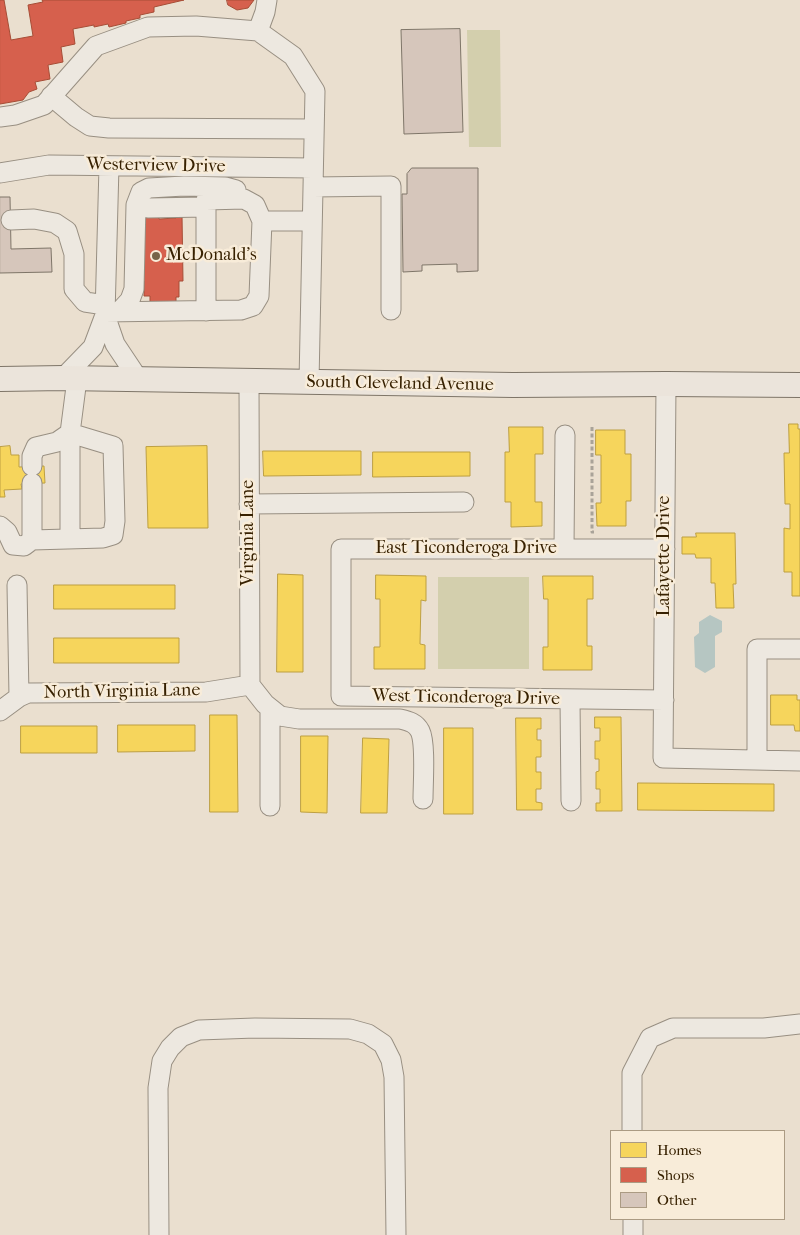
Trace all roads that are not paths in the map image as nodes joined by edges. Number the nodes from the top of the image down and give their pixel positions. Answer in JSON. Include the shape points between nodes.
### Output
{"nodes":[{"id":1,"x":267,"y":0,"type":"edge"},
{"id":2,"x":258,"y":31,"type":"junction"},
{"id":3,"x":51,"y":96,"type":"junction"},
{"id":4,"x":0,"y":117,"type":"edge"},
{"id":5,"x":314,"y":129,"type":"junction"},
{"id":6,"x":109,"y":166,"type":"junction"},
{"id":7,"x":0,"y":173,"type":"edge"},
{"id":8,"x":313,"y":178,"type":"junction"},
{"id":9,"x":206,"y":207,"type":"junction"},
{"id":10,"x":148,"y":208,"type":"dead end"},
{"id":11,"x":258,"y":213,"type":"junction"},
{"id":12,"x":11,"y":220,"type":"dead end"},
{"id":13,"x":312,"y":221,"type":"junction"},
{"id":14,"x":391,"y":310,"type":"dead end"},
{"id":15,"x":109,"y":311,"type":"junction"},
{"id":16,"x":206,"y":311,"type":"junction"},
{"id":17,"x":0,"y":379,"type":"edge"},
{"id":18,"x":70,"y":379,"type":"junction"},
{"id":19,"x":139,"y":380,"type":"junction"},
{"id":20,"x":249,"y":381,"type":"junction"},
{"id":21,"x":309,"y":382,"type":"junction"},
{"id":22,"x":666,"y":384,"type":"junction"},
{"id":23,"x":800,"y":385,"type":"edge"},
{"id":24,"x":70,"y":433,"type":"junction"},
{"id":25,"x":565,"y":435,"type":"dead end"},
{"id":26,"x":464,"y":502,"type":"dead end"},
{"id":27,"x":249,"y":504,"type":"junction"},
{"id":28,"x":0,"y":526,"type":"edge"},
{"id":29,"x":70,"y":539,"type":"junction"},
{"id":30,"x":32,"y":540,"type":"junction"},
{"id":31,"x":564,"y":549,"type":"junction"},
{"id":32,"x":665,"y":549,"type":"junction"},
{"id":33,"x":17,"y":585,"type":"dead end"},
{"id":34,"x":341,"y":623,"type":"joint"},
{"id":35,"x":800,"y":649,"type":"edge"},
{"id":36,"x":250,"y":685,"type":"junction"},
{"id":37,"x":19,"y":697,"type":"junction"},
{"id":38,"x":570,"y":699,"type":"junction"},
{"id":39,"x":664,"y":700,"type":"junction"},
{"id":40,"x":270,"y":708,"type":"junction"},
{"id":41,"x":0,"y":711,"type":"edge"},
{"id":42,"x":757,"y":760,"type":"junction"},
{"id":43,"x":800,"y":761,"type":"edge"},
{"id":44,"x":423,"y":799,"type":"dead end"},
{"id":45,"x":571,"y":801,"type":"dead end"},
{"id":46,"x":270,"y":806,"type":"dead end"},
{"id":47,"x":800,"y":1024,"type":"edge"},
{"id":48,"x":632,"y":1130,"type":"edge"},
{"id":49,"x":633,"y":1220,"type":"edge"},
{"id":50,"x":159,"y":1235,"type":"edge"},
{"id":51,"x":396,"y":1235,"type":"edge"},
{"id":52,"x":633,"y":1235,"type":"edge"}],
"edges":[{"from":1,"to":2,"type":"street"},
{"from":2,"to":3,"type":"street","via":[[196,26],[148,27],[96,46]]},
{"from":2,"to":5,"type":"street","via":[[293,56],[315,91]]},
{"from":3,"to":4,"type":"street","via":[[44,105]]},
{"from":3,"to":5,"type":"street","via":[[90,126]]},
{"from":5,"to":8,"type":"street"},
{"from":6,"to":7,"type":"street","name":"Westerview Drive","via":[[49,165]]},
{"from":6,"to":8,"type":"street","name":"Westerview Drive"},
{"from":6,"to":15,"type":"street"},
{"from":8,"to":13,"type":"street"},
{"from":8,"to":14,"type":"street","name":"Westerview Drive","via":[[391,186]]},
{"from":9,"to":10,"type":"street"},
{"from":9,"to":11,"type":"street","via":[[206,200],[244,198]]},
{"from":9,"to":16,"type":"street"},
{"from":11,"to":13,"type":"street"},
{"from":11,"to":15,"type":"street","via":[[245,192],[225,187],[150,188],[141,192],[136,205],[134,289],[130,300]]},
{"from":11,"to":16,"type":"street","via":[[259,296],[253,306],[241,310]]},
{"from":12,"to":15,"type":"street","via":[[34,219],[55,223],[67,231],[74,254],[74,289],[85,302]]},
{"from":13,"to":21,"type":"street"},
{"from":15,"to":16,"type":"street"},
{"from":15,"to":18,"type":"street","via":[[93,347]]},
{"from":15,"to":19,"type":"street","via":[[115,344]]},
{"from":17,"to":18,"type":"main road","name":"South Cleveland Avenue"},
{"from":18,"to":19,"type":"main road","name":"South Cleveland Avenue"},
{"from":18,"to":24,"type":"street"},
{"from":19,"to":20,"type":"main road","name":"South Cleveland Avenue"},
{"from":20,"to":21,"type":"main road","name":"South Cleveland Avenue"},
{"from":20,"to":27,"type":"street","name":"Virginia Lane"},
{"from":21,"to":22,"type":"main road","name":"South Cleveland Avenue"},
{"from":22,"to":23,"type":"main road","name":"South Cleveland Avenue"},
{"from":22,"to":32,"type":"street","name":"Lafayette Drive"},
{"from":24,"to":29,"type":"street"},
{"from":24,"to":29,"type":"street","via":[[113,446],[115,521],[113,535]]},
{"from":24,"to":30,"type":"street","via":[[57,442],[36,447],[32,456]]},
{"from":25,"to":31,"type":"street"},
{"from":26,"to":27,"type":"street"},
{"from":27,"to":36,"type":"street","name":"Virginia Lane"},
{"from":28,"to":30,"type":"street","via":[[13,544],[24,546]]},
{"from":29,"to":30,"type":"street"},
{"from":31,"to":32,"type":"street","name":"East Ticonderoga Drive"},
{"from":31,"to":34,"type":"street","name":"East Ticonderoga Drive","via":[[341,549]]},
{"from":32,"to":39,"type":"street","name":"Lafayette Drive"},
{"from":33,"to":37,"type":"street"},
{"from":34,"to":38,"type":"street","name":"West Ticonderoga Drive","via":[[341,696]]},
{"from":35,"to":42,"type":"street","via":[[757,649]]},
{"from":36,"to":37,"type":"street","name":"North Virginia Lane","via":[[206,692],[28,693]]},
{"from":36,"to":40,"type":"street"},
{"from":37,"to":41,"type":"street","name":"North Virginia Lane"},
{"from":38,"to":39,"type":"street","name":"West Ticonderoga Drive"},
{"from":38,"to":45,"type":"street"},
{"from":39,"to":42,"type":"street","name":"Lafayette Drive","via":[[663,758]]},
{"from":40,"to":44,"type":"street","via":[[280,716],[299,719],[411,721],[420,729],[423,740]]},
{"from":40,"to":46,"type":"street"},
{"from":42,"to":43,"type":"street"},
{"from":47,"to":48,"type":"street","via":[[764,1028],[674,1028],[650,1038],[632,1073]]},
{"from":49,"to":52,"type":"street"},
{"from":50,"to":51,"type":"street","via":[[158,1088],[162,1061],[181,1037],[199,1030],[255,1028],[350,1029],[368,1034],[383,1044],[391,1060],[394,1077]]}]}
